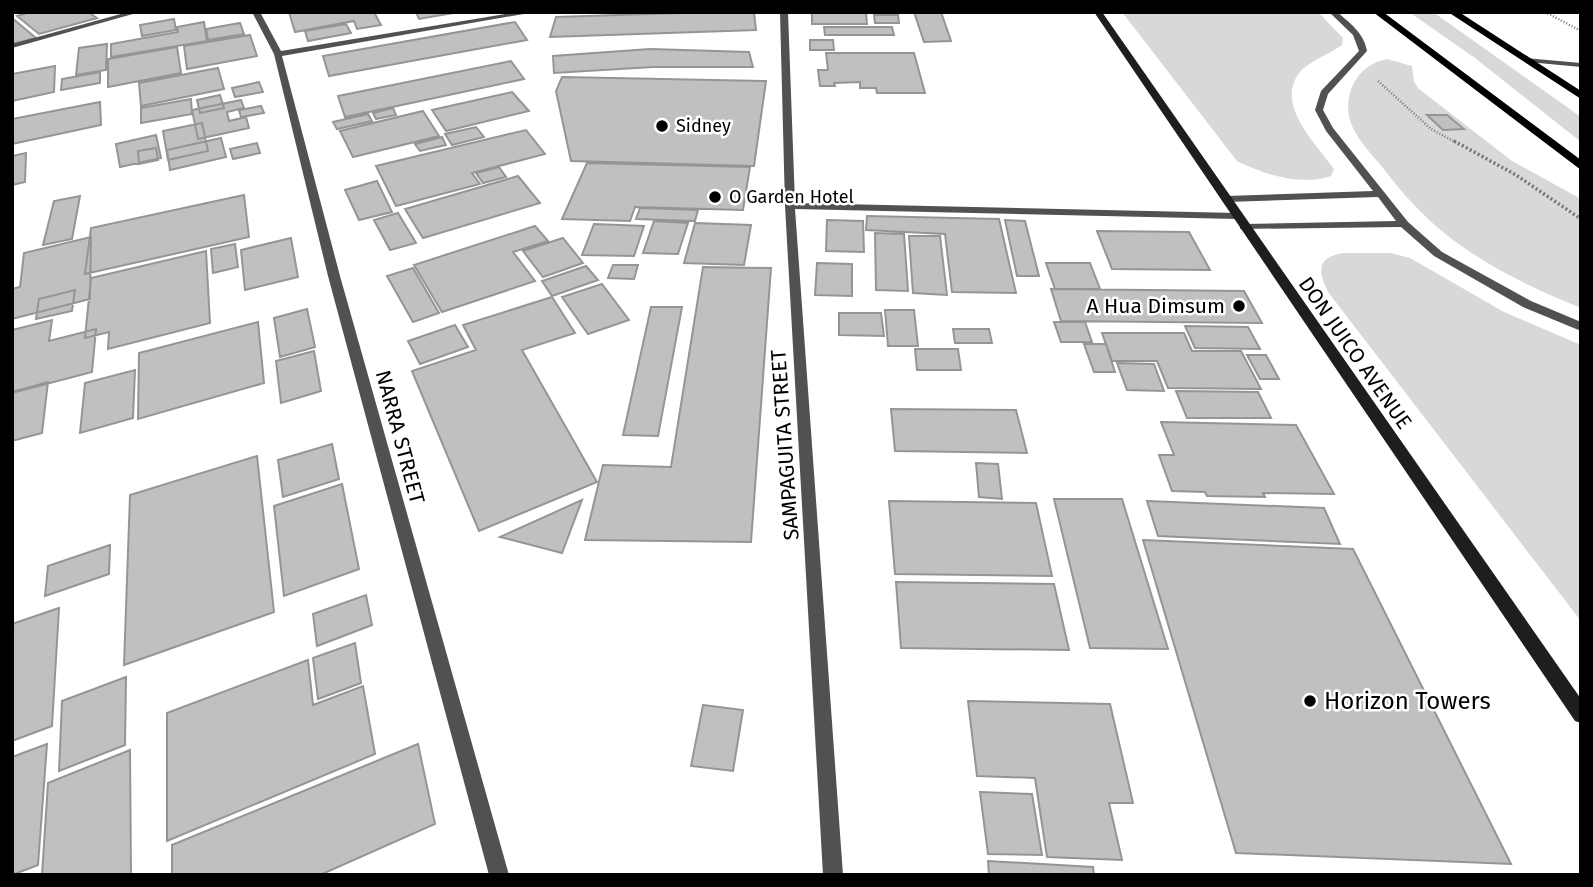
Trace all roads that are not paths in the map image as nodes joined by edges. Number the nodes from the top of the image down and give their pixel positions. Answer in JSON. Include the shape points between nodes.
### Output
{"nodes":[{"id":1,"x":136,"y":12,"type":"edge"},
{"id":2,"x":256,"y":12,"type":"edge"},
{"id":3,"x":532,"y":12,"type":"edge"},
{"id":4,"x":785,"y":12,"type":"edge"},
{"id":5,"x":1098,"y":12,"type":"edge"},
{"id":6,"x":1332,"y":12,"type":"edge"},
{"id":7,"x":1377,"y":12,"type":"edge"},
{"id":8,"x":1452,"y":12,"type":"edge"},
{"id":9,"x":12,"y":46,"type":"edge"},
{"id":10,"x":278,"y":54,"type":"junction"},
{"id":11,"x":1528,"y":60,"type":"junction"},
{"id":12,"x":1581,"y":65,"type":"edge"},
{"id":13,"x":1581,"y":96,"type":"edge"},
{"id":14,"x":1581,"y":166,"type":"edge"},
{"id":15,"x":1381,"y":194,"type":"junction"},
{"id":16,"x":1226,"y":199,"type":"junction"},
{"id":17,"x":790,"y":206,"type":"junction"},
{"id":18,"x":1240,"y":222,"type":"junction"},
{"id":19,"x":1404,"y":224,"type":"junction"},
{"id":20,"x":1581,"y":327,"type":"edge"},
{"id":21,"x":1581,"y":715,"type":"edge"},
{"id":22,"x":496,"y":873,"type":"edge"},
{"id":23,"x":833,"y":875,"type":"edge"}],
"edges":[{"from":1,"to":9,"type":"street"},
{"from":2,"to":10,"type":"street","name":"NARRA STREET"},
{"from":3,"to":10,"type":"street"},
{"from":4,"to":17,"type":"street","name":"SAMPAGUITA STREET"},
{"from":5,"to":16,"type":"main road","name":"DON JUICO AVENUE"},
{"from":6,"to":15,"type":"street","via":[[1363,42],[1363,51],[1324,93],[1318,110]]},
{"from":7,"to":14,"type":"main road"},
{"from":8,"to":11,"type":"main road"},
{"from":10,"to":22,"type":"street","name":"NARRA STREET"},
{"from":11,"to":12,"type":"street"},
{"from":11,"to":13,"type":"main road"},
{"from":15,"to":16,"type":"street"},
{"from":15,"to":19,"type":"street"},
{"from":16,"to":18,"type":"main road","name":"DON JUICO AVENUE"},
{"from":17,"to":18,"type":"street"},
{"from":17,"to":23,"type":"street","name":"SAMPAGUITA STREET"},
{"from":18,"to":19,"type":"street"},
{"from":18,"to":21,"type":"main road","name":"DON JUICO AVENUE"},
{"from":19,"to":20,"type":"street","via":[[1438,254],[1485,283]]}]}
